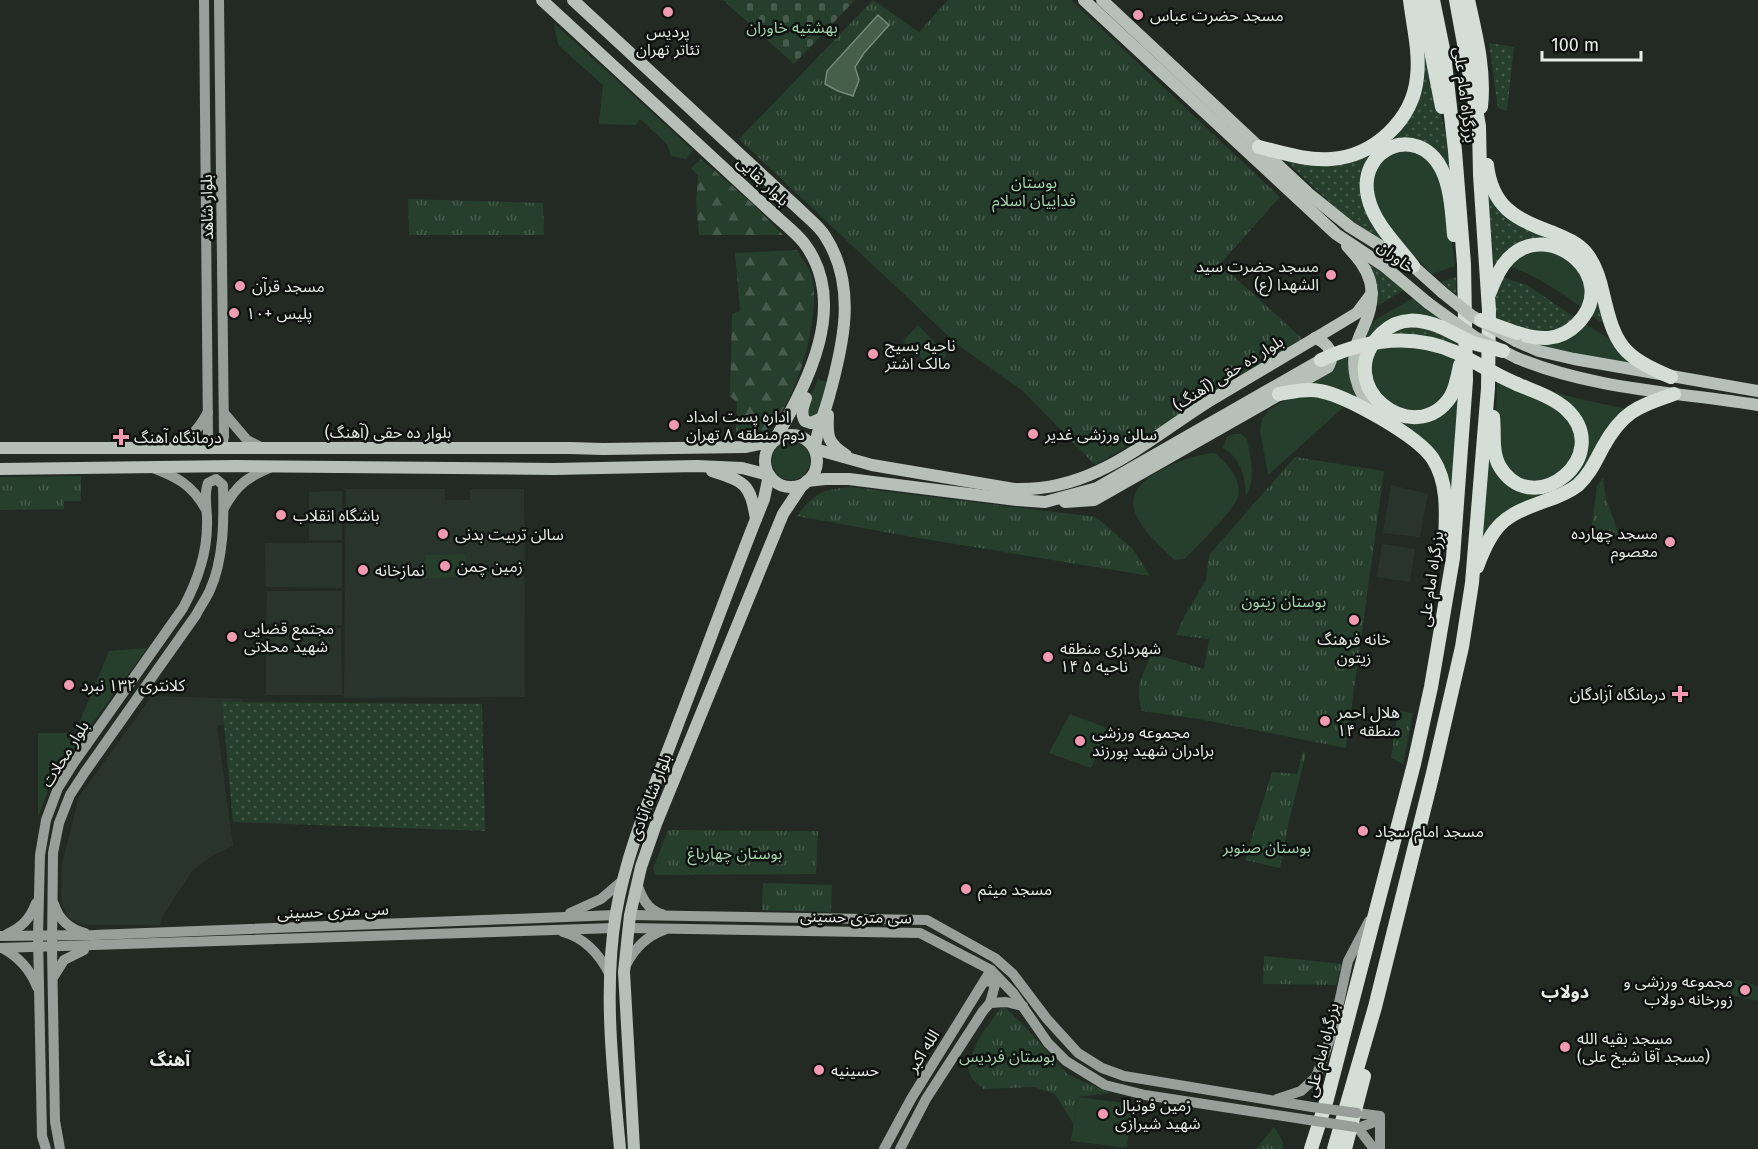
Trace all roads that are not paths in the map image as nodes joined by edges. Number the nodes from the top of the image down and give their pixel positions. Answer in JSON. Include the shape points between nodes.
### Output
{"nodes":[{"id":1,"x":204,"y":0,"type":"edge"},
{"id":2,"x":219,"y":0,"type":"edge"},
{"id":3,"x":542,"y":0,"type":"edge"},
{"id":4,"x":573,"y":0,"type":"edge"},
{"id":5,"x":1084,"y":0,"type":"edge"},
{"id":6,"x":1102,"y":0,"type":"edge"},
{"id":7,"x":1410,"y":0,"type":"edge"},
{"id":8,"x":1421,"y":0,"type":"edge"},
{"id":9,"x":1433,"y":0,"type":"edge"},
{"id":10,"x":1456,"y":0,"type":"edge"},
{"id":11,"x":1468,"y":0,"type":"edge"},
{"id":12,"x":204,"y":14,"type":"junction"},
{"id":13,"x":219,"y":14,"type":"junction"},
{"id":14,"x":1479,"y":126,"type":"junction"},
{"id":15,"x":1259,"y":147,"type":"junction"},
{"id":16,"x":1455,"y":151,"type":"junction"},
{"id":17,"x":1336,"y":234,"type":"junction"},
{"id":18,"x":222,"y":248,"type":"junction"},
{"id":19,"x":207,"y":249,"type":"junction"},
{"id":20,"x":1413,"y":266,"type":"junction"},
{"id":21,"x":1372,"y":293,"type":"junction"},
{"id":22,"x":1464,"y":294,"type":"junction"},
{"id":23,"x":1488,"y":296,"type":"junction"},
{"id":24,"x":1481,"y":320,"type":"joint"},
{"id":25,"x":1517,"y":337,"type":"junction"},
{"id":26,"x":1315,"y":338,"type":"junction"},
{"id":27,"x":1464,"y":345,"type":"junction"},
{"id":28,"x":817,"y":350,"type":"junction"},
{"id":29,"x":1503,"y":351,"type":"junction"},
{"id":30,"x":1321,"y":360,"type":"joint"},
{"id":31,"x":1671,"y":377,"type":"junction"},
{"id":32,"x":1488,"y":388,"type":"junction"},
{"id":33,"x":1758,"y":391,"type":"edge"},
{"id":34,"x":1279,"y":394,"type":"junction"},
{"id":35,"x":1674,"y":394,"type":"junction"},
{"id":36,"x":828,"y":398,"type":"junction"},
{"id":37,"x":1758,"y":405,"type":"edge"},
{"id":38,"x":208,"y":412,"type":"junction"},
{"id":39,"x":224,"y":413,"type":"junction"},
{"id":40,"x":822,"y":418,"type":"junction"},
{"id":41,"x":1383,"y":421,"type":"junction"},
{"id":42,"x":774,"y":441,"type":"junction"},
{"id":43,"x":0,"y":448,"type":"edge"},
{"id":44,"x":14,"y":448,"type":"junction"},
{"id":45,"x":263,"y":448,"type":"junction"},
{"id":46,"x":675,"y":448,"type":"junction"},
{"id":47,"x":67,"y":449,"type":"junction"},
{"id":48,"x":168,"y":449,"type":"junction"},
{"id":49,"x":815,"y":449,"type":"junction"},
{"id":50,"x":872,"y":465,"type":"junction"},
{"id":51,"x":672,"y":466,"type":"junction"},
{"id":52,"x":697,"y":466,"type":"junction"},
{"id":53,"x":273,"y":467,"type":"junction"},
{"id":54,"x":152,"y":468,"type":"junction"},
{"id":55,"x":0,"y":469,"type":"edge"},
{"id":56,"x":61,"y":469,"type":"junction"},
{"id":57,"x":770,"y":475,"type":"junction"},
{"id":58,"x":807,"y":481,"type":"junction"},
{"id":59,"x":1049,"y":501,"type":"junction"},
{"id":60,"x":207,"y":510,"type":"junction"},
{"id":61,"x":223,"y":511,"type":"junction"},
{"id":62,"x":756,"y":519,"type":"junction"},
{"id":63,"x":1448,"y":581,"type":"junction"},
{"id":64,"x":1472,"y":583,"type":"junction"},
{"id":65,"x":622,"y":881,"type":"junction"},
{"id":66,"x":637,"y":883,"type":"junction"},
{"id":67,"x":39,"y":891,"type":"junction"},
{"id":68,"x":52,"y":896,"type":"junction"},
{"id":69,"x":1378,"y":905,"type":"junction"},
{"id":70,"x":615,"y":915,"type":"junction"},
{"id":71,"x":630,"y":915,"type":"junction"},
{"id":72,"x":684,"y":915,"type":"junction"},
{"id":73,"x":557,"y":917,"type":"junction"},
{"id":74,"x":927,"y":920,"type":"junction"},
{"id":75,"x":614,"y":928,"type":"junction"},
{"id":76,"x":628,"y":928,"type":"junction"},
{"id":77,"x":682,"y":928,"type":"junction"},
{"id":78,"x":548,"y":929,"type":"junction"},
{"id":79,"x":920,"y":933,"type":"junction"},
{"id":80,"x":1,"y":936,"type":"edge"},
{"id":81,"x":38,"y":936,"type":"junction"},
{"id":82,"x":52,"y":936,"type":"junction"},
{"id":83,"x":94,"y":941,"type":"junction"},
{"id":84,"x":1,"y":948,"type":"edge"},
{"id":85,"x":38,"y":948,"type":"junction"},
{"id":86,"x":52,"y":948,"type":"junction"},
{"id":87,"x":625,"y":968,"type":"junction"},
{"id":88,"x":991,"y":970,"type":"junction"},
{"id":89,"x":610,"y":975,"type":"junction"},
{"id":90,"x":986,"y":981,"type":"junction"},
{"id":91,"x":52,"y":985,"type":"junction"},
{"id":92,"x":39,"y":998,"type":"junction"},
{"id":93,"x":990,"y":1003,"type":"junction"},
{"id":94,"x":1023,"y":1006,"type":"junction"},
{"id":95,"x":1375,"y":1007,"type":"junction"},
{"id":96,"x":1269,"y":1101,"type":"junction"},
{"id":97,"x":1380,"y":1118,"type":"junction"},
{"id":98,"x":1357,"y":1127,"type":"junction"},
{"id":99,"x":46,"y":1149,"type":"edge"},
{"id":100,"x":60,"y":1149,"type":"edge"},
{"id":101,"x":620,"y":1149,"type":"edge"},
{"id":102,"x":634,"y":1149,"type":"edge"},
{"id":103,"x":884,"y":1149,"type":"edge"},
{"id":104,"x":900,"y":1149,"type":"edge"},
{"id":105,"x":1311,"y":1149,"type":"edge"},
{"id":106,"x":1334,"y":1149,"type":"edge"},
{"id":107,"x":1345,"y":1149,"type":"edge"},
{"id":108,"x":1374,"y":1149,"type":"edge"},
{"id":109,"x":1380,"y":1149,"type":"edge"}],
"edges":[{"from":1,"to":12,"type":"main road","name":"بلوار شاهد"},
{"from":2,"to":13,"type":"main road","name":"بلوار شاهد"},
{"from":3,"to":28,"type":"main road","name":"بلوار بقایی","via":[[804,243],[816,265],[825,297]]},
{"from":4,"to":36,"type":"main road","name":"بلوار بقایی","via":[[824,234],[837,256],[845,301],[840,348]]},
{"from":5,"to":17,"type":"main road","name":"خاوران"},
{"from":6,"to":15,"type":"main road","name":"خاوران"},
{"from":7,"to":15,"type":"highway","via":[[1417,80],[1409,106],[1388,134],[1354,156],[1330,159]]},
{"from":8,"to":16,"type":"highway","via":[[1444,117]]},
{"from":9,"to":16,"type":"highway","name":"بزرگراه امام علی","via":[[1444,54]]},
{"from":10,"to":14,"type":"highway","name":"بزرگراه امام علی"},
{"from":11,"to":14,"type":"highway","via":[[1483,86]]},
{"from":12,"to":13,"type":"main road"},
{"from":12,"to":19,"type":"main road","name":"بلوار شاهد"},
{"from":13,"to":18,"type":"main road","name":"بلوار شاهد"},
{"from":14,"to":23,"type":"highway","name":"بزرگراه امام علی"},
{"from":14,"to":31,"type":"highway","via":[[1491,184],[1503,207],[1519,219],[1570,240],[1586,253],[1597,272],[1620,345],[1647,367]]},
{"from":15,"to":20,"type":"main road","name":"خاوران","via":[[1350,227]]},
{"from":16,"to":22,"type":"highway","name":"بزرگراه امام علی"},
{"from":17,"to":21,"type":"main road","via":[[1364,267]]},
{"from":17,"to":29,"type":"main road","name":"خاوران","bridge":true,"via":[[1475,337]]},
{"from":18,"to":19,"type":"main road"},
{"from":18,"to":39,"type":"main road","name":"بلوار شاهد"},
{"from":19,"to":38,"type":"main road","name":"بلوار شاهد"},
{"from":20,"to":22,"type":"highway","via":[[1378,221],[1366,184],[1376,158],[1390,147],[1400,145],[1426,151],[1443,172]]},
{"from":20,"to":24,"type":"main road","name":"خاوران","bridge":true,"via":[[1461,308]]},
{"from":21,"to":26,"type":"main road","name":"بلوار ده حقی (آهنگ)","via":[[1357,314]]},
{"from":21,"to":41,"type":"main road","via":[[1371,308],[1359,338],[1355,374],[1363,398]]},
{"from":22,"to":27,"type":"highway","name":"بزرگراه امام علی"},
{"from":23,"to":25,"type":"highway","via":[[1507,259],[1524,248],[1555,246],[1581,263],[1588,276],[1591,297],[1580,320],[1566,333],[1548,339]]},
{"from":23,"to":32,"type":"highway","name":"بزرگراه امام علی"},
{"from":24,"to":25,"type":"highway","bridge":true},
{"from":25,"to":31,"type":"main road","via":[[1539,351]]},
{"from":26,"to":34,"type":"main road","via":[[1330,350],[1330,365]]},
{"from":26,"to":50,"type":"main road","name":"بلوار ده حقی (آهنگ)","via":[[1207,403],[1161,436],[1072,483],[1037,490],[1014,489]]},
{"from":27,"to":29,"type":"highway","bridge":true,"via":[[1454,389],[1445,403],[1429,414],[1396,414],[1374,397],[1365,368],[1367,349],[1397,322],[1420,320],[1473,343]]},
{"from":27,"to":63,"type":"highway","name":"بزرگراه امام علی","via":[[1461,465]]},
{"from":28,"to":40,"type":"main road","via":[[802,416],[811,423]]},
{"from":28,"to":42,"type":"main road","name":"بلوار بقایی","via":[[795,407]]},
{"from":29,"to":35,"type":"main road","name":"خاوران","bridge":true,"via":[[1546,370],[1625,388]]},
{"from":30,"to":32,"type":"highway","bridge":true,"via":[[1365,344],[1398,339],[1455,352],[1572,414],[1580,428],[1581,444],[1579,457],[1567,475],[1537,487],[1520,484],[1506,474],[1495,451]]},
{"from":30,"to":59,"type":"main road","name":"بلوار ده حقی (آهنگ)","via":[[1097,488]]},
{"from":31,"to":33,"type":"main road"},
{"from":32,"to":64,"type":"highway","name":"بزرگراه امام علی"},
{"from":34,"to":41,"type":"highway","via":[[1298,390],[1334,394]]},
{"from":34,"to":59,"type":"main road","via":[[1094,500]]},
{"from":35,"to":37,"type":"main road","name":"خاوران"},
{"from":35,"to":64,"type":"highway","via":[[1632,410],[1623,418],[1574,488],[1502,521],[1492,531]]},
{"from":36,"to":40,"type":"main road","name":"بلوار بقایی"},
{"from":36,"to":50,"type":"main road","via":[[828,438],[832,446]]},
{"from":38,"to":39,"type":"main road","name":"بلوار شاهد","via":[[208,437],[216,444],[223,441]]},
{"from":38,"to":48,"type":"main road","via":[[184,443]]},
{"from":39,"to":45,"type":"main road","via":[[247,440]]},
{"from":40,"to":49,"type":"main road","name":"بلوار بقایی"},
{"from":41,"to":63,"type":"highway","via":[[1424,448],[1440,474],[1446,506]]},
{"from":42,"to":46,"type":"main road","name":"بلوار ده حقی (آهنگ)","via":[[746,447]]},
{"from":42,"to":49,"type":"main road","via":[[796,435]]},
{"from":42,"to":57,"type":"main road","via":[[766,453]]},
{"from":43,"to":44,"type":"main road","name":"بلوار ده حقی (آهنگ)"},
{"from":44,"to":47,"type":"main road","name":"بلوار ده حقی (آهنگ)"},
{"from":44,"to":55,"type":"main road","via":[[28,453],[28,463]]},
{"from":45,"to":46,"type":"main road","name":"بلوار ده حقی (آهنگ)"},
{"from":45,"to":48,"type":"main road","name":"بلوار ده حقی (آهنگ)"},
{"from":46,"to":51,"type":"main road","via":[[682,458]]},
{"from":47,"to":48,"type":"main road","name":"بلوار ده حقی (آهنگ)"},
{"from":47,"to":56,"type":"main road","via":[[52,458],[53,464]]},
{"from":49,"to":50,"type":"main road","name":"بلوار ده حقی (آهنگ)"},
{"from":49,"to":58,"type":"main road","via":[[816,470]]},
{"from":51,"to":52,"type":"main road"},
{"from":51,"to":53,"type":"main road","via":[[515,470]]},
{"from":52,"to":57,"type":"main road","via":[[742,468]]},
{"from":52,"to":62,"type":"main road","via":[[746,487]]},
{"from":53,"to":54,"type":"main road"},
{"from":53,"to":61,"type":"main road","name":"بلوار محلات","via":[[237,486]]},
{"from":54,"to":56,"type":"main road"},
{"from":54,"to":60,"type":"main road","via":[[183,482]]},
{"from":55,"to":56,"type":"main road"},
{"from":57,"to":58,"type":"main road","via":[[787,486]]},
{"from":57,"to":62,"type":"main road","name":"بلوار شاه آبادی"},
{"from":58,"to":59,"type":"main road","name":"بلوار ده حقی (آهنگ)","via":[[849,479]]},
{"from":58,"to":66,"type":"main road","name":"بلوار شاه آبادی","via":[[783,514],[750,592],[656,824]]},
{"from":60,"to":61,"type":"main road","name":"بلوار محلات","via":[[205,489],[210,480],[216,479],[223,485]]},
{"from":60,"to":67,"type":"main road","name":"بلوار محلات","via":[[203,560],[188,600],[58,788],[46,820]]},
{"from":61,"to":68,"type":"main road","name":"بلوار محلات","via":[[218,563],[196,615],[70,795],[53,853]]},
{"from":62,"to":65,"type":"main road","name":"بلوار شاه آبادی"},
{"from":63,"to":69,"type":"highway","name":"بزرگراه امام علی","via":[[1431,687]]},
{"from":64,"to":95,"type":"highway","name":"بزرگراه امام علی","via":[[1462,647]]},
{"from":65,"to":70,"type":"main road","name":"بلوار شاه آبادی"},
{"from":65,"to":73,"type":"main road","via":[[601,899]]},
{"from":66,"to":71,"type":"main road","name":"بلوار شاه آبادی"},
{"from":66,"to":72,"type":"main road","via":[[653,910]]},
{"from":67,"to":80,"type":"main road","via":[[28,920]]},
{"from":67,"to":81,"type":"main road","name":"بلوار محلات"},
{"from":68,"to":82,"type":"main road","name":"بلوار محلات"},
{"from":68,"to":83,"type":"main road","via":[[64,923]]},
{"from":69,"to":96,"type":"main road","via":[[1348,961],[1338,1014],[1316,1077],[1295,1094]]},
{"from":69,"to":105,"type":"highway","name":"بزرگراه امام علی"},
{"from":70,"to":71,"type":"main road"},
{"from":70,"to":73,"type":"main road","name":"سی متری حسینی"},
{"from":70,"to":75,"type":"main road","name":"بلوار شاه آبادی"},
{"from":71,"to":72,"type":"main road","name":"سی متری حسینی"},
{"from":71,"to":76,"type":"main road","name":"بلوار شاه آبادی"},
{"from":72,"to":74,"type":"main road","name":"سی متری حسینی"},
{"from":73,"to":83,"type":"main road","name":"سی متری حسینی"},
{"from":74,"to":79,"type":"main road"},
{"from":74,"to":96,"type":"main road","via":[[995,958],[1013,974],[1070,1045],[1102,1068],[1124,1076]]},
{"from":75,"to":76,"type":"main road"},
{"from":75,"to":78,"type":"main road","name":"سی متری حسینی"},
{"from":75,"to":89,"type":"main road","name":"بلوار شاه آبادی"},
{"from":76,"to":77,"type":"main road","name":"سی متری حسینی"},
{"from":76,"to":87,"type":"main road","name":"بلوار شاه آبادی"},
{"from":77,"to":79,"type":"main road","name":"سی متری حسینی"},
{"from":77,"to":87,"type":"main road","via":[[652,935],[636,949]]},
{"from":78,"to":83,"type":"main road","name":"سی متری حسینی"},
{"from":78,"to":89,"type":"main road","via":[[584,942]]},
{"from":79,"to":88,"type":"main road","name":"سی متری حسینی"},
{"from":80,"to":81,"type":"main road","name":"سی متری حسینی"},
{"from":81,"to":82,"type":"main road","name":"سی متری حسینی"},
{"from":81,"to":85,"type":"main road","name":"بلوار محلات"},
{"from":82,"to":83,"type":"main road","name":"سی متری حسینی"},
{"from":82,"to":86,"type":"main road","name":"بلوار محلات"},
{"from":83,"to":86,"type":"main road","name":"سی متری حسینی"},
{"from":83,"to":91,"type":"main road","via":[[64,960]]},
{"from":84,"to":85,"type":"main road","name":"سی متری حسینی"},
{"from":84,"to":92,"type":"main road","via":[[29,970]]},
{"from":85,"to":86,"type":"main road","name":"سی متری حسینی"},
{"from":85,"to":92,"type":"main road","name":"بلوار محلات"},
{"from":86,"to":91,"type":"main road","name":"بلوار محلات"},
{"from":87,"to":102,"type":"main road","name":"بلوار شاه آبادی"},
{"from":88,"to":90,"type":"main road","name":"الله اکبر"},
{"from":88,"to":94,"type":"main road","name":"سی متری حسینی"},
{"from":89,"to":101,"type":"main road","name":"بلوار شاه آبادی"},
{"from":90,"to":93,"type":"main road","via":[[995,985]]},
{"from":90,"to":103,"type":"main road","name":"الله اکبر"},
{"from":91,"to":100,"type":"main road","name":"بلوار محلات","via":[[55,1121]]},
{"from":92,"to":99,"type":"main road","name":"بلوار محلات","via":[[42,1136]]},
{"from":93,"to":94,"type":"main road"},
{"from":93,"to":104,"type":"main road","name":"الله اکبر","via":[[926,1099]]},
{"from":94,"to":98,"type":"main road","name":"سی متری حسینی","bridge":true,"via":[[1048,1043],[1066,1060],[1105,1085],[1145,1095]]},
{"from":95,"to":106,"type":"highway","name":"بزرگراه امام علی"},
{"from":95,"to":107,"type":"highway","via":[[1375,1029]]},
{"from":96,"to":97,"type":"main road","bridge":true},
{"from":97,"to":98,"type":"main road","name":"سی متری حسینی"},
{"from":97,"to":109,"type":"main road"},
{"from":98,"to":108,"type":"main road"}]}
